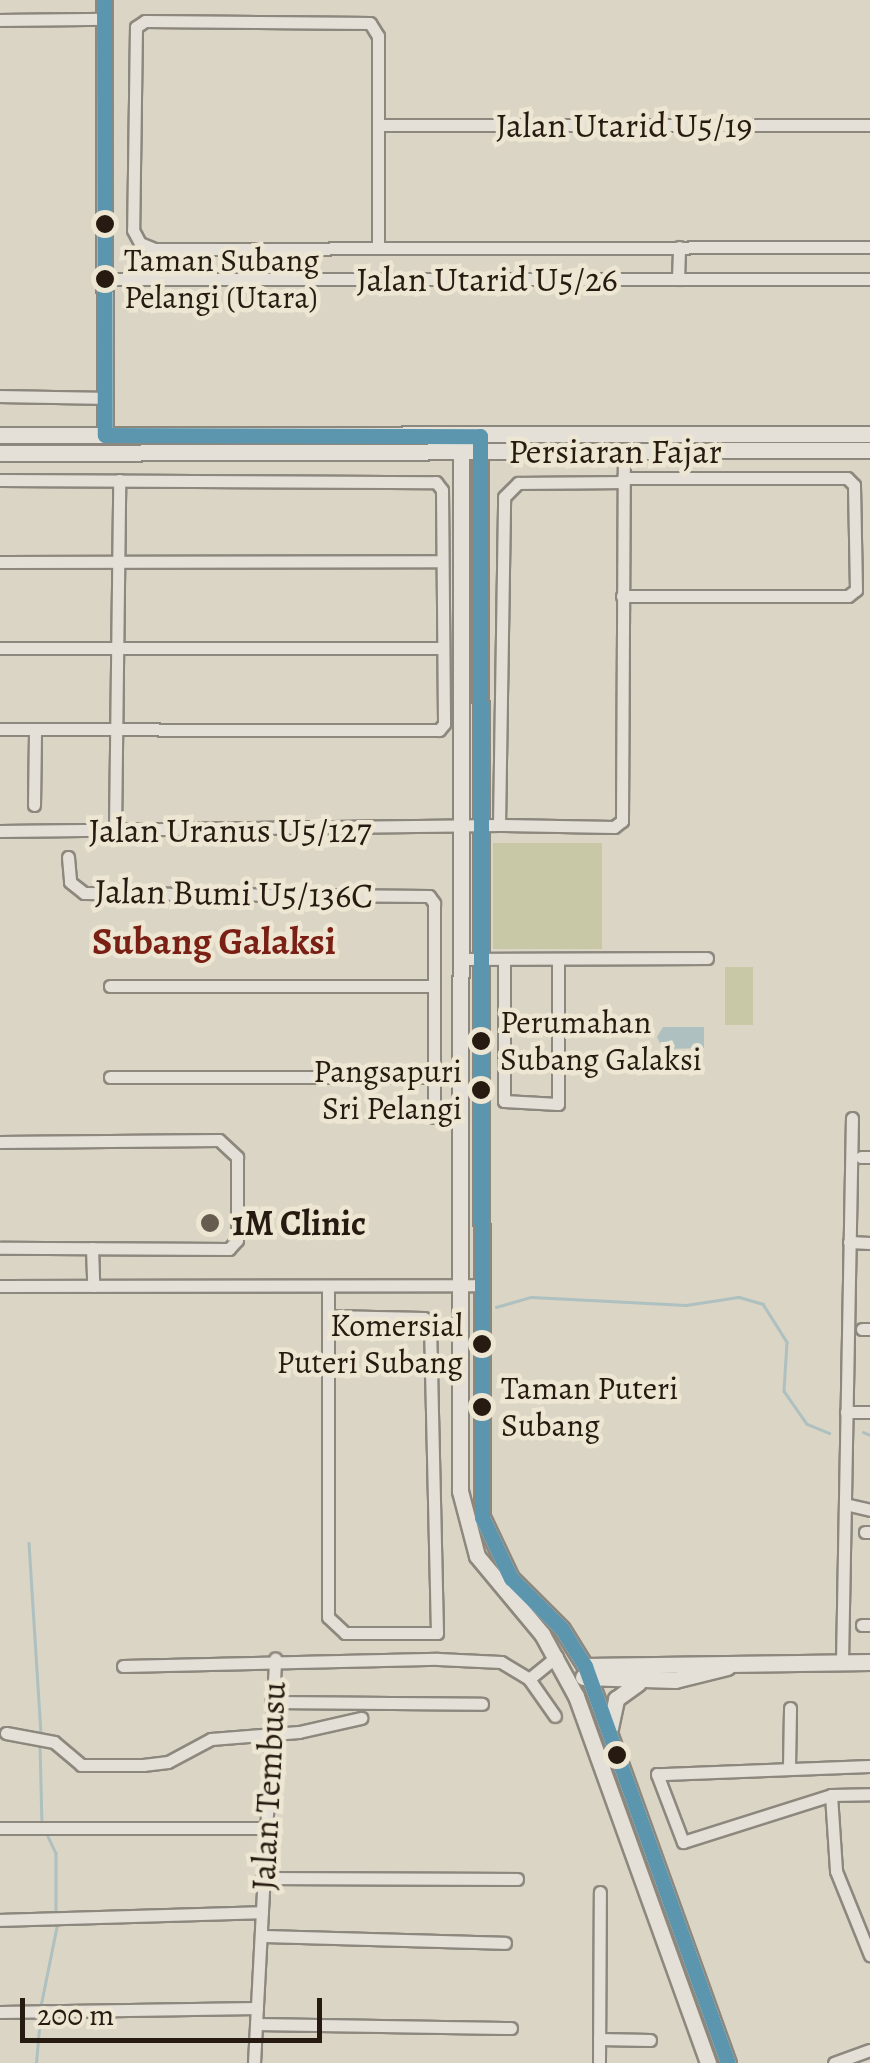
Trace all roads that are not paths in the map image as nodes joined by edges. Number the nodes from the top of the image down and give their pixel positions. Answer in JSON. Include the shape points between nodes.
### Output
{"nodes":[{"id":1,"x":104,"y":0,"type":"edge"},
{"id":2,"x":104,"y":19,"type":"junction"},
{"id":3,"x":0,"y":20,"type":"edge"},
{"id":4,"x":870,"y":125,"type":"edge"},
{"id":5,"x":378,"y":126,"type":"junction"},
{"id":6,"x":870,"y":246,"type":"edge"},
{"id":7,"x":679,"y":247,"type":"junction"},
{"id":8,"x":378,"y":248,"type":"junction"},
{"id":9,"x":257,"y":249,"type":"junction"},
{"id":10,"x":105,"y":279,"type":"junction"},
{"id":11,"x":257,"y":279,"type":"junction"},
{"id":12,"x":678,"y":279,"type":"junction"},
{"id":13,"x":870,"y":279,"type":"edge"},
{"id":14,"x":0,"y":396,"type":"edge"},
{"id":15,"x":105,"y":398,"type":"junction"},
{"id":16,"x":870,"y":434,"type":"edge"},
{"id":17,"x":0,"y":435,"type":"edge"},
{"id":18,"x":105,"y":435,"type":"junction"},
{"id":19,"x":461,"y":444,"type":"junction"},
{"id":20,"x":480,"y":444,"type":"junction"},
{"id":21,"x":870,"y":450,"type":"edge"},
{"id":22,"x":624,"y":452,"type":"junction"},
{"id":23,"x":0,"y":453,"type":"edge"},
{"id":24,"x":222,"y":453,"type":"junction"},
{"id":25,"x":0,"y":480,"type":"edge"},
{"id":26,"x":119,"y":480,"type":"junction"},
{"id":27,"x":623,"y":480,"type":"junction"},
{"id":28,"x":442,"y":561,"type":"junction"},
{"id":29,"x":0,"y":562,"type":"edge"},
{"id":30,"x":118,"y":562,"type":"junction"},
{"id":31,"x":622,"y":596,"type":"junction"},
{"id":32,"x":0,"y":648,"type":"edge"},
{"id":33,"x":117,"y":648,"type":"junction"},
{"id":34,"x":444,"y":648,"type":"junction"},
{"id":35,"x":0,"y":729,"type":"edge"},
{"id":36,"x":35,"y":730,"type":"junction"},
{"id":37,"x":116,"y":730,"type":"junction"},
{"id":38,"x":34,"y":804,"type":"dead end"},
{"id":39,"x":500,"y":825,"type":"junction"},
{"id":40,"x":460,"y":826,"type":"junction"},
{"id":41,"x":478,"y":826,"type":"junction"},
{"id":42,"x":0,"y":831,"type":"edge"},
{"id":43,"x":116,"y":831,"type":"junction"},
{"id":44,"x":68,"y":857,"type":"dead end"},
{"id":45,"x":707,"y":958,"type":"dead end"},
{"id":46,"x":462,"y":959,"type":"junction"},
{"id":47,"x":558,"y":959,"type":"junction"},
{"id":48,"x":480,"y":960,"type":"junction"},
{"id":49,"x":504,"y":960,"type":"junction"},
{"id":50,"x":110,"y":986,"type":"dead end"},
{"id":51,"x":433,"y":986,"type":"junction"},
{"id":52,"x":110,"y":1076,"type":"dead end"},
{"id":53,"x":433,"y":1077,"type":"junction"},
{"id":54,"x":461,"y":1077,"type":"junction"},
{"id":55,"x":434,"y":1118,"type":"dead end"},
{"id":56,"x":852,"y":1118,"type":"dead end"},
{"id":57,"x":0,"y":1142,"type":"edge"},
{"id":58,"x":850,"y":1242,"type":"junction"},
{"id":59,"x":870,"y":1243,"type":"edge"},
{"id":60,"x":0,"y":1248,"type":"edge"},
{"id":61,"x":92,"y":1248,"type":"junction"},
{"id":62,"x":460,"y":1285,"type":"junction"},
{"id":63,"x":480,"y":1285,"type":"junction"},
{"id":64,"x":0,"y":1286,"type":"edge"},
{"id":65,"x":92,"y":1286,"type":"junction"},
{"id":66,"x":328,"y":1286,"type":"junction"},
{"id":67,"x":328,"y":1316,"type":"junction"},
{"id":68,"x":846,"y":1412,"type":"junction"},
{"id":69,"x":870,"y":1412,"type":"edge"},
{"id":70,"x":845,"y":1504,"type":"junction"},
{"id":71,"x":870,"y":1510,"type":"edge"},
{"id":72,"x":366,"y":1633,"type":"junction"},
{"id":73,"x":542,"y":1634,"type":"junction"},
{"id":74,"x":557,"y":1656,"type":"junction"},
{"id":75,"x":366,"y":1658,"type":"junction"},
{"id":76,"x":275,"y":1659,"type":"junction"},
{"id":77,"x":754,"y":1662,"type":"junction"},
{"id":78,"x":842,"y":1662,"type":"junction"},
{"id":79,"x":870,"y":1662,"type":"edge"},
{"id":80,"x":123,"y":1666,"type":"dead end"},
{"id":81,"x":586,"y":1674,"type":"junction"},
{"id":82,"x":528,"y":1679,"type":"junction"},
{"id":83,"x":643,"y":1681,"type":"junction"},
{"id":84,"x":271,"y":1702,"type":"junction"},
{"id":85,"x":482,"y":1704,"type":"dead end"},
{"id":86,"x":790,"y":1708,"type":"dead end"},
{"id":87,"x":555,"y":1716,"type":"dead end"},
{"id":88,"x":361,"y":1718,"type":"dead end"},
{"id":89,"x":268,"y":1730,"type":"junction"},
{"id":90,"x":610,"y":1732,"type":"junction"},
{"id":91,"x":6,"y":1733,"type":"dead end"},
{"id":92,"x":590,"y":1734,"type":"junction"},
{"id":93,"x":870,"y":1766,"type":"edge"},
{"id":94,"x":790,"y":1767,"type":"junction"},
{"id":95,"x":870,"y":1794,"type":"edge"},
{"id":96,"x":832,"y":1795,"type":"junction"},
{"id":97,"x":0,"y":1828,"type":"edge"},
{"id":98,"x":263,"y":1828,"type":"junction"},
{"id":99,"x":262,"y":1878,"type":"junction"},
{"id":100,"x":518,"y":1879,"type":"dead end"},
{"id":101,"x":600,"y":1892,"type":"dead end"},
{"id":102,"x":262,"y":1912,"type":"junction"},
{"id":103,"x":0,"y":1920,"type":"edge"},
{"id":104,"x":261,"y":1936,"type":"junction"},
{"id":105,"x":505,"y":1943,"type":"dead end"},
{"id":106,"x":870,"y":1955,"type":"edge"},
{"id":107,"x":257,"y":2008,"type":"junction"},
{"id":108,"x":0,"y":2012,"type":"edge"},
{"id":109,"x":256,"y":2024,"type":"junction"},
{"id":110,"x":511,"y":2028,"type":"dead end"},
{"id":111,"x":599,"y":2038,"type":"junction"},
{"id":112,"x":650,"y":2040,"type":"dead end"},
{"id":113,"x":869,"y":2053,"type":"edge"},
{"id":114,"x":254,"y":2063,"type":"edge"},
{"id":115,"x":599,"y":2063,"type":"edge"},
{"id":116,"x":708,"y":2063,"type":"edge"},
{"id":117,"x":728,"y":2063,"type":"edge"},
{"id":118,"x":834,"y":2063,"type":"edge"}],
"edges":[{"from":1,"to":2,"type":"main road"},
{"from":2,"to":3,"type":"street"},
{"from":2,"to":10,"type":"main road"},
{"from":4,"to":5,"type":"street","name":"Jalan Utarid U5/19"},
{"from":5,"to":8,"type":"street"},
{"from":5,"to":9,"type":"street","via":[[378,36],[370,24],[145,21],[134,33],[134,230],[140,244],[155,250]]},
{"from":6,"to":7,"type":"street"},
{"from":7,"to":8,"type":"street"},
{"from":7,"to":12,"type":"street"},
{"from":8,"to":9,"type":"street"},
{"from":9,"to":11,"type":"street"},
{"from":10,"to":11,"type":"street","name":"Jalan Utarid U5/26"},
{"from":10,"to":15,"type":"main road"},
{"from":11,"to":12,"type":"street","name":"Jalan Utarid U5/26"},
{"from":12,"to":13,"type":"street","name":"Jalan Utarid U5/26"},
{"from":14,"to":15,"type":"street"},
{"from":15,"to":18,"type":"main road"},
{"from":16,"to":20,"type":"main road","name":"Persiaran Fajar"},
{"from":17,"to":18,"type":"main road","name":"Persiaran Fajar"},
{"from":18,"to":19,"type":"main road","name":"Persiaran Fajar"},
{"from":18,"to":23,"type":"main road","via":[[96,445]]},
{"from":18,"to":24,"type":"main road","via":[[122,446]]},
{"from":19,"to":20,"type":"main road","name":"Persiaran Fajar"},
{"from":19,"to":24,"type":"main road","name":"Persiaran Fajar"},
{"from":19,"to":40,"type":"main road"},
{"from":20,"to":22,"type":"main road","name":"Persiaran Fajar"},
{"from":20,"to":41,"type":"main road"},
{"from":21,"to":22,"type":"main road","name":"Persiaran Fajar"},
{"from":22,"to":27,"type":"street"},
{"from":23,"to":24,"type":"main road","name":"Persiaran Fajar"},
{"from":25,"to":26,"type":"street"},
{"from":26,"to":28,"type":"street","via":[[436,482]]},
{"from":26,"to":30,"type":"street"},
{"from":27,"to":31,"type":"street"},
{"from":27,"to":31,"type":"street","via":[[846,478],[854,485],[856,590],[848,596]]},
{"from":27,"to":39,"type":"street","via":[[518,483],[504,496]]},
{"from":28,"to":30,"type":"street"},
{"from":28,"to":34,"type":"street"},
{"from":29,"to":30,"type":"street"},
{"from":30,"to":33,"type":"street"},
{"from":31,"to":39,"type":"street","name":"Jalan Uranus U5/127","via":[[622,821],[614,827]]},
{"from":32,"to":33,"type":"street"},
{"from":33,"to":34,"type":"street"},
{"from":33,"to":37,"type":"street"},
{"from":34,"to":37,"type":"street","via":[[443,728]]},
{"from":35,"to":36,"type":"street"},
{"from":36,"to":37,"type":"street"},
{"from":36,"to":38,"type":"street"},
{"from":37,"to":43,"type":"street"},
{"from":39,"to":41,"type":"street","name":"Jalan Uranus U5/127"},
{"from":40,"to":41,"type":"street","name":"Jalan Uranus U5/127"},
{"from":40,"to":43,"type":"street","name":"Jalan Uranus U5/127"},
{"from":40,"to":46,"type":"main road"},
{"from":41,"to":48,"type":"main road"},
{"from":42,"to":43,"type":"street","name":"Jalan Uranus U5/127"},
{"from":44,"to":51,"type":"street","name":"Jalan Bumi U5/136C","via":[[70,882],[84,892],[429,896]]},
{"from":45,"to":47,"type":"street"},
{"from":46,"to":48,"type":"street"},
{"from":46,"to":54,"type":"main road"},
{"from":47,"to":49,"type":"street"},
{"from":47,"to":49,"type":"street","via":[[558,1104],[504,1101]]},
{"from":48,"to":49,"type":"street"},
{"from":48,"to":63,"type":"main road"},
{"from":50,"to":51,"type":"street"},
{"from":51,"to":53,"type":"street"},
{"from":52,"to":53,"type":"street"},
{"from":53,"to":54,"type":"street"},
{"from":53,"to":55,"type":"street"},
{"from":54,"to":62,"type":"main road"},
{"from":56,"to":58,"type":"street"},
{"from":57,"to":61,"type":"street","via":[[218,1140],[236,1157],[237,1240],[229,1249]]},
{"from":58,"to":59,"type":"street"},
{"from":58,"to":68,"type":"street"},
{"from":60,"to":61,"type":"street"},
{"from":61,"to":65,"type":"street"},
{"from":62,"to":63,"type":"street"},
{"from":62,"to":66,"type":"street"},
{"from":62,"to":73,"type":"main road","via":[[460,1492],[467,1525],[495,1584]]},
{"from":63,"to":81,"type":"main road","via":[[480,1491],[488,1539],[512,1578],[562,1629]]},
{"from":64,"to":65,"type":"street"},
{"from":65,"to":66,"type":"street"},
{"from":66,"to":67,"type":"street"},
{"from":67,"to":72,"type":"street","via":[[328,1617],[345,1633]]},
{"from":67,"to":72,"type":"street","via":[[424,1318],[432,1332],[437,1633]]},
{"from":68,"to":69,"type":"street"},
{"from":68,"to":70,"type":"street"},
{"from":70,"to":71,"type":"street"},
{"from":70,"to":78,"type":"street"},
{"from":72,"to":75,"type":"street"},
{"from":73,"to":74,"type":"main road"},
{"from":73,"to":81,"type":"main road"},
{"from":74,"to":82,"type":"street"},
{"from":74,"to":92,"type":"main road"},
{"from":75,"to":76,"type":"street"},
{"from":75,"to":82,"type":"street","via":[[502,1662]]},
{"from":76,"to":80,"type":"street"},
{"from":76,"to":84,"type":"street","name":"Jalan Tembusu"},
{"from":77,"to":78,"type":"main road"},
{"from":77,"to":81,"type":"main road"},
{"from":77,"to":83,"type":"main road"},
{"from":78,"to":79,"type":"main road"},
{"from":81,"to":83,"type":"main road"},
{"from":81,"to":90,"type":"main road"},
{"from":81,"to":92,"type":"main road"},
{"from":82,"to":87,"type":"street"},
{"from":83,"to":90,"type":"main road","via":[[616,1700]]},
{"from":84,"to":85,"type":"street"},
{"from":84,"to":89,"type":"street","name":"Jalan Tembusu"},
{"from":86,"to":94,"type":"street"},
{"from":88,"to":89,"type":"street","via":[[300,1732]]},
{"from":89,"to":91,"type":"street","via":[[211,1739],[168,1762],[143,1766],[81,1765],[42,1737]]},
{"from":89,"to":98,"type":"street","name":"Jalan Tembusu"},
{"from":90,"to":117,"type":"main road"},
{"from":92,"to":116,"type":"main road"},
{"from":93,"to":94,"type":"street"},
{"from":94,"to":96,"type":"street","via":[[656,1774],[683,1842]]},
{"from":95,"to":96,"type":"street"},
{"from":96,"to":106,"type":"street","via":[[836,1871]]},
{"from":97,"to":98,"type":"street"},
{"from":98,"to":99,"type":"street","name":"Jalan Tembusu"},
{"from":99,"to":100,"type":"street"},
{"from":99,"to":102,"type":"street","name":"Jalan Tembusu"},
{"from":101,"to":111,"type":"street"},
{"from":102,"to":103,"type":"street","name":"Jalan Tembusu"},
{"from":102,"to":104,"type":"street","name":"Jalan Tembusu"},
{"from":104,"to":105,"type":"street"},
{"from":104,"to":107,"type":"street","name":"Jalan Tembusu"},
{"from":107,"to":108,"type":"street"},
{"from":107,"to":109,"type":"street","name":"Jalan Tembusu"},
{"from":109,"to":110,"type":"street"},
{"from":109,"to":114,"type":"street","name":"Jalan Tembusu"},
{"from":111,"to":112,"type":"street"},
{"from":111,"to":115,"type":"street"},
{"from":113,"to":118,"type":"street"}]}
